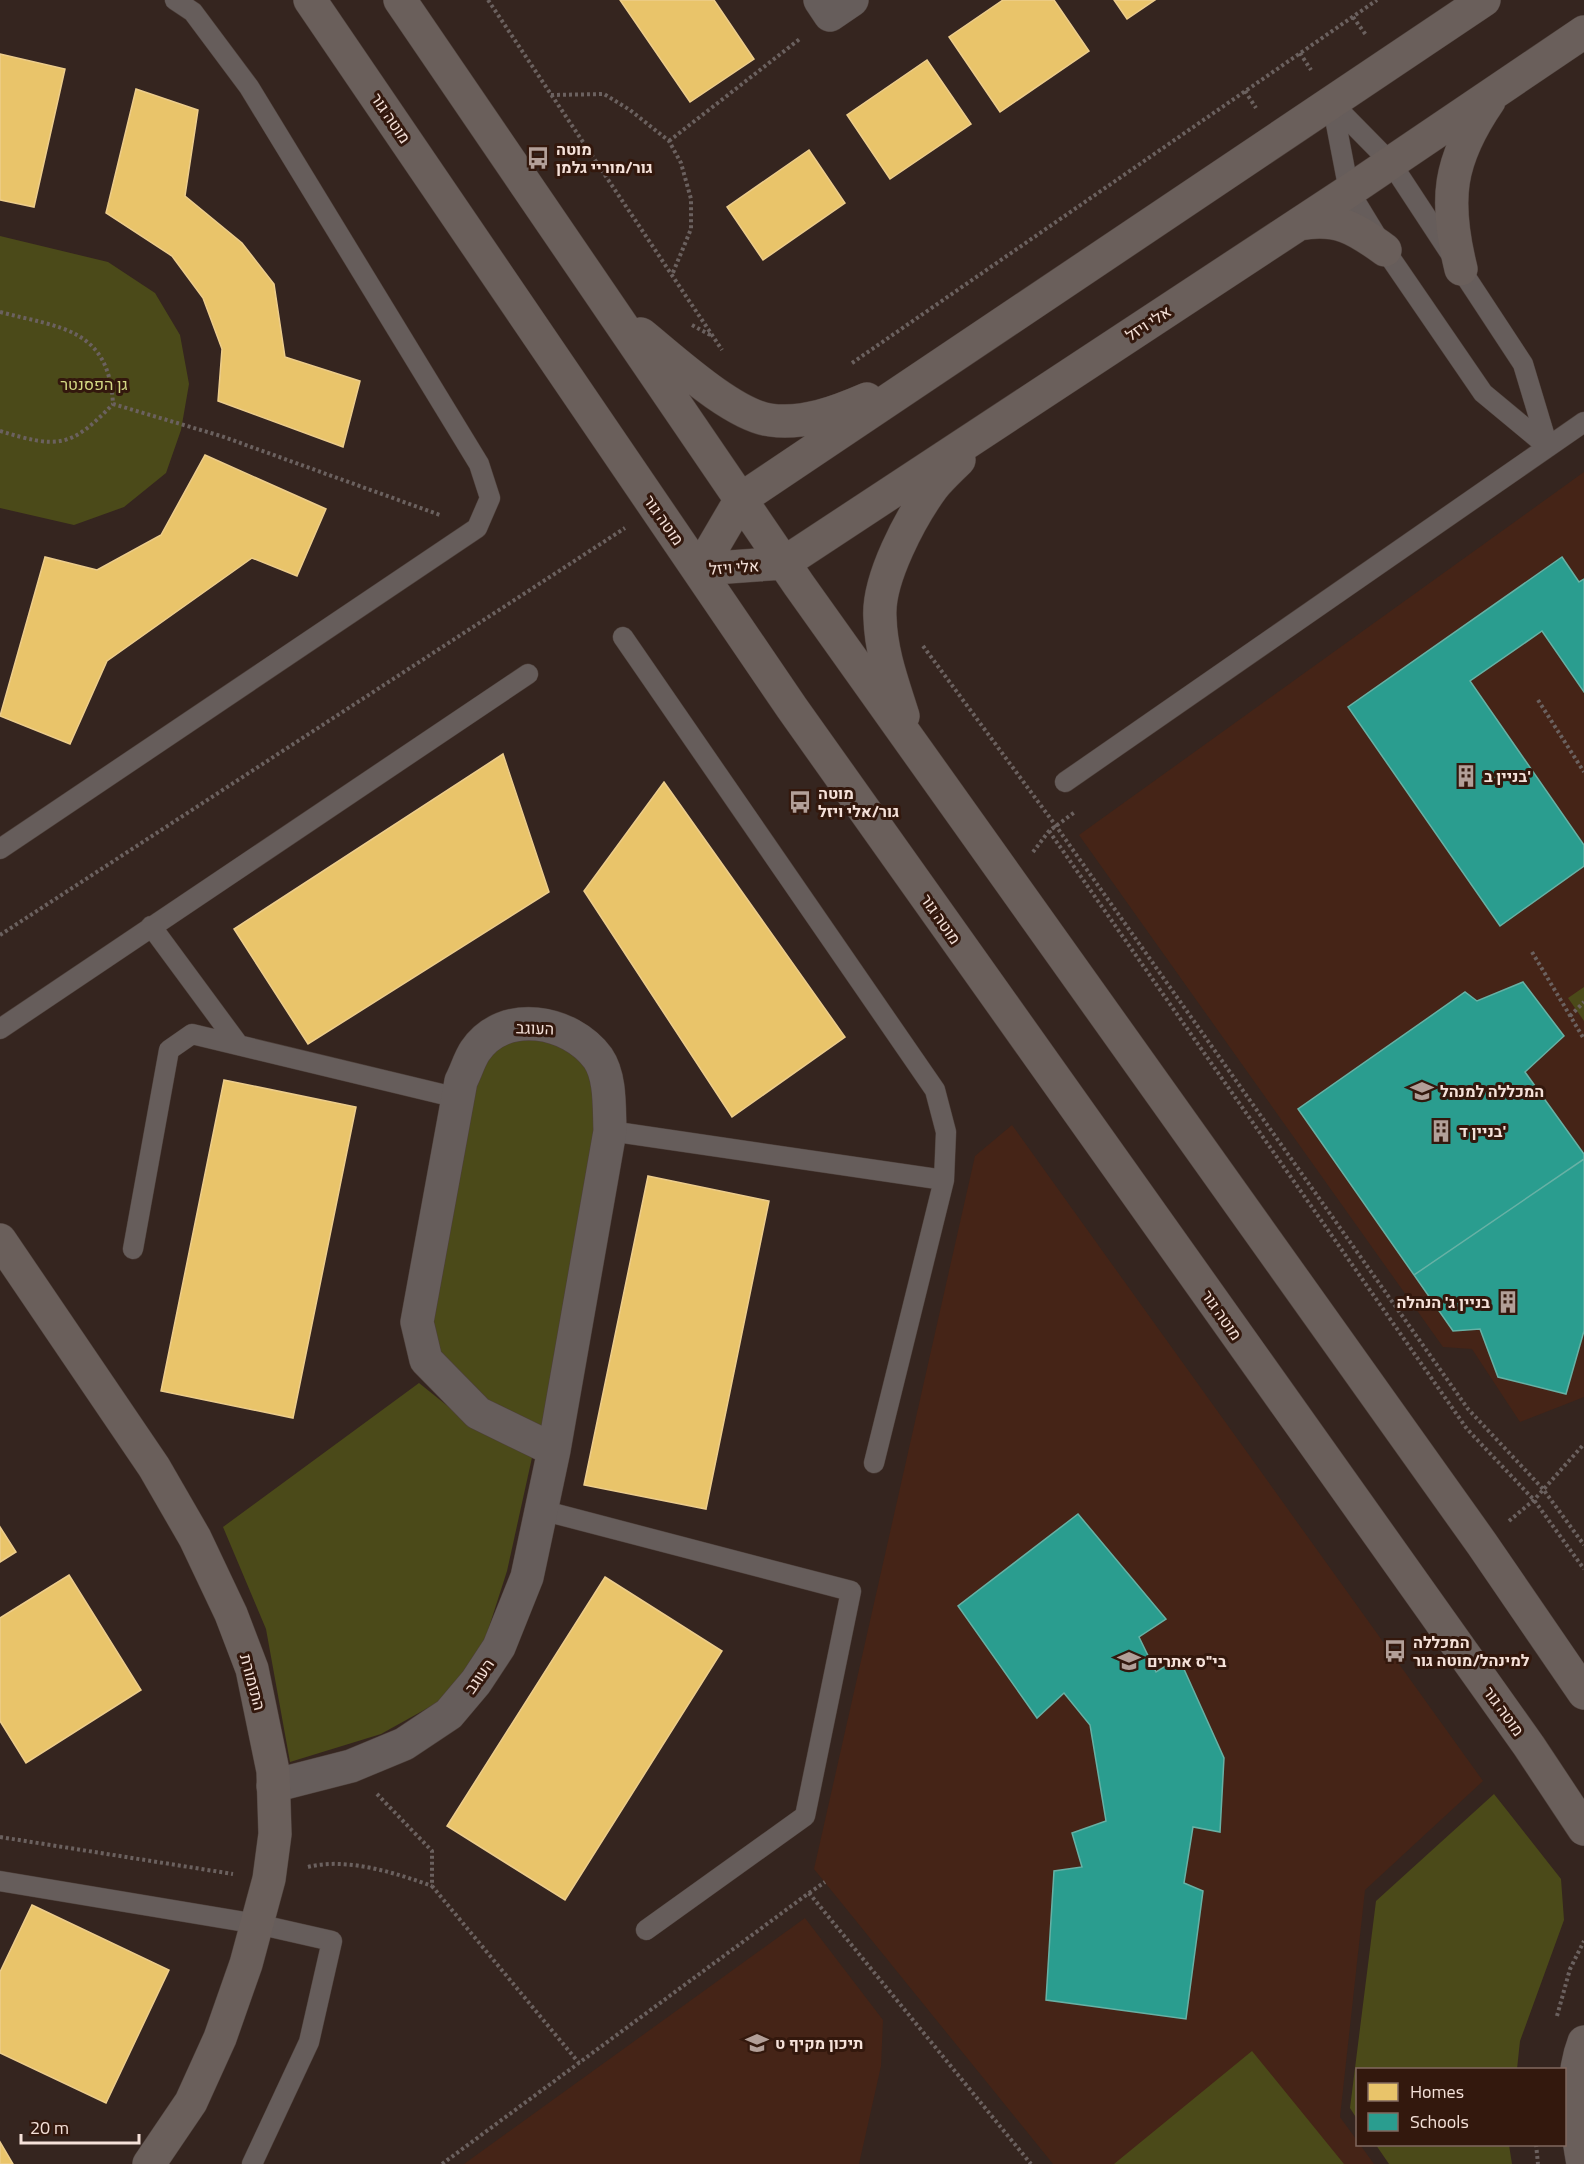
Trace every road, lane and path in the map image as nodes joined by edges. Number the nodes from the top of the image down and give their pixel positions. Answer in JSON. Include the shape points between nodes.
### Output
{"nodes":[{"id":1,"x":175,"y":0,"type":"edge"},
{"id":2,"x":310,"y":0,"type":"edge"},
{"id":3,"x":400,"y":0,"type":"edge"},
{"id":4,"x":488,"y":0,"type":"edge"},
{"id":5,"x":1377,"y":0,"type":"edge"},
{"id":6,"x":1484,"y":0,"type":"edge"},
{"id":7,"x":834,"y":5,"type":"edge"},
{"id":8,"x":1584,"y":32,"type":"edge"},
{"id":9,"x":1495,"y":92,"type":"junction"},
{"id":10,"x":551,"y":95,"type":"junction"},
{"id":11,"x":1332,"y":103,"type":"junction"},
{"id":12,"x":669,"y":141,"type":"junction"},
{"id":13,"x":1391,"y":163,"type":"junction"},
{"id":14,"x":1349,"y":191,"type":"junction"},
{"id":15,"x":1299,"y":224,"type":"junction"},
{"id":16,"x":1385,"y":250,"type":"junction"},
{"id":17,"x":1461,"y":269,"type":"junction"},
{"id":18,"x":672,"y":276,"type":"junction"},
{"id":19,"x":613,"y":311,"type":"junction"},
{"id":20,"x":0,"y":312,"type":"edge"},
{"id":21,"x":725,"y":355,"type":"dead end"},
{"id":22,"x":846,"y":367,"type":"dead end"},
{"id":23,"x":927,"y":374,"type":"junction"},
{"id":24,"x":113,"y":404,"type":"junction"},
{"id":25,"x":1584,"y":422,"type":"edge"},
{"id":26,"x":994,"y":423,"type":"junction"},
{"id":27,"x":0,"y":431,"type":"edge"},
{"id":28,"x":1548,"y":447,"type":"junction"},
{"id":29,"x":741,"y":499,"type":"junction"},
{"id":30,"x":656,"y":508,"type":"junction"},
{"id":31,"x":477,"y":528,"type":"junction"},
{"id":32,"x":784,"y":563,"type":"junction"},
{"id":33,"x":700,"y":569,"type":"junction"},
{"id":34,"x":623,"y":637,"type":"dead end"},
{"id":35,"x":918,"y":639,"type":"dead end"},
{"id":36,"x":528,"y":674,"type":"dead end"},
{"id":37,"x":1538,"y":700,"type":"dead end"},
{"id":38,"x":913,"y":747,"type":"junction"},
{"id":39,"x":1584,"y":772,"type":"edge"},
{"id":40,"x":1065,"y":782,"type":"dead end"},
{"id":41,"x":1049,"y":831,"type":"dead end"},
{"id":42,"x":3,"y":841,"type":"edge"},
{"id":43,"x":151,"y":926,"type":"junction"},
{"id":44,"x":0,"y":935,"type":"edge"},
{"id":45,"x":1532,"y":952,"type":"dead end"},
{"id":46,"x":1584,"y":1002,"type":"edge"},
{"id":47,"x":1570,"y":1016,"type":"junction"},
{"id":48,"x":0,"y":1029,"type":"edge"},
{"id":49,"x":1584,"y":1039,"type":"edge"},
{"id":50,"x":238,"y":1044,"type":"junction"},
{"id":51,"x":458,"y":1098,"type":"junction"},
{"id":52,"x":610,"y":1131,"type":"junction"},
{"id":53,"x":944,"y":1180,"type":"junction"},
{"id":54,"x":0,"y":1240,"type":"edge"},
{"id":55,"x":133,"y":1249,"type":"dead end"},
{"id":56,"x":1584,"y":1444,"type":"edge"},
{"id":57,"x":554,"y":1450,"type":"junction"},
{"id":58,"x":874,"y":1463,"type":"dead end"},
{"id":59,"x":1543,"y":1489,"type":"junction"},
{"id":60,"x":1534,"y":1500,"type":"junction"},
{"id":61,"x":541,"y":1510,"type":"junction"},
{"id":62,"x":1482,"y":1544,"type":"junction"},
{"id":63,"x":1584,"y":1545,"type":"edge"},
{"id":64,"x":1584,"y":1569,"type":"edge"},
{"id":65,"x":1584,"y":1693,"type":"edge"},
{"id":66,"x":351,"y":1766,"type":"junction"},
{"id":67,"x":273,"y":1786,"type":"junction"},
{"id":68,"x":1584,"y":1829,"type":"edge"},
{"id":69,"x":0,"y":1837,"type":"edge"},
{"id":70,"x":269,"y":1879,"type":"junction"},
{"id":71,"x":0,"y":1881,"type":"edge"},
{"id":72,"x":825,"y":1882,"type":"dead end"},
{"id":73,"x":432,"y":1886,"type":"junction"},
{"id":74,"x":809,"y":1893,"type":"junction"},
{"id":75,"x":257,"y":1924,"type":"junction"},
{"id":76,"x":646,"y":1930,"type":"dead end"},
{"id":77,"x":1584,"y":1941,"type":"edge"},
{"id":78,"x":1555,"y":2023,"type":"dead end"},
{"id":79,"x":1584,"y":2042,"type":"edge"},
{"id":80,"x":579,"y":2063,"type":"junction"},
{"id":81,"x":1536,"y":2146,"type":"edge"},
{"id":82,"x":1580,"y":2160,"type":"edge"},
{"id":83,"x":149,"y":2164,"type":"edge"},
{"id":84,"x":252,"y":2164,"type":"edge"},
{"id":85,"x":441,"y":2164,"type":"edge"},
{"id":86,"x":1031,"y":2164,"type":"edge"},
{"id":87,"x":1538,"y":2164,"type":"edge"}],
"edges":[{"from":1,"to":31,"type":"lane","via":[[193,12],[249,87],[479,464],[490,498]]},
{"from":2,"to":30,"type":"main road","name":"מוטה גור"},
{"from":3,"to":19,"type":"main road"},
{"from":4,"to":10,"type":"path"},
{"from":5,"to":22,"type":"path"},
{"from":6,"to":11,"type":"main road","name":"אלי ויזל"},
{"from":7,"to":12,"type":"path"},
{"from":8,"to":9,"type":"main road","name":"אלי ויזל"},
{"from":9,"to":13,"type":"main road","name":"אלי ויזל"},
{"from":9,"to":17,"type":"main road","via":[[1464,145],[1452,179],[1450,205]]},
{"from":10,"to":12,"type":"path","via":[[604,93]]},
{"from":10,"to":18,"type":"path"},
{"from":11,"to":13,"type":"lane"},
{"from":11,"to":14,"type":"lane"},
{"from":11,"to":23,"type":"main road","name":"אלי ויזל"},
{"from":12,"to":18,"type":"path","via":[[681,163],[691,199],[692,229]]},
{"from":13,"to":14,"type":"main road","name":"אלי ויזל"},
{"from":13,"to":17,"type":"lane"},
{"from":14,"to":15,"type":"main road","name":"אלי ויזל"},
{"from":14,"to":16,"type":"lane"},
{"from":15,"to":16,"type":"main road","via":[[1322,220],[1341,224]]},
{"from":15,"to":26,"type":"main road","name":"אלי ויזל"},
{"from":16,"to":28,"type":"lane","via":[[1483,393]]},
{"from":17,"to":28,"type":"lane","via":[[1523,364]]},
{"from":18,"to":21,"type":"path"},
{"from":19,"to":23,"type":"main road","via":[[712,392],[768,420],[830,415]]},
{"from":19,"to":29,"type":"main road"},
{"from":20,"to":24,"type":"path","via":[[74,332],[95,347],[112,381]]},
{"from":23,"to":29,"type":"main road","name":"אלי ויזל"},
{"from":24,"to":27,"type":"path","via":[[80,435],[60,443],[41,443]]},
{"from":24,"to":31,"type":"path","via":[[221,436]]},
{"from":25,"to":28,"type":"lane"},
{"from":26,"to":32,"type":"main road","name":"אלי ויזל"},
{"from":26,"to":38,"type":"main road","via":[[933,487],[885,584],[879,615],[884,657]]},
{"from":28,"to":40,"type":"lane"},
{"from":29,"to":32,"type":"main road"},
{"from":29,"to":33,"type":"main road","name":"אלי ויזל"},
{"from":30,"to":33,"type":"main road","name":"מוטה גור"},
{"from":30,"to":44,"type":"path"},
{"from":31,"to":42,"type":"lane"},
{"from":32,"to":33,"type":"main road","name":"אלי ויזל"},
{"from":32,"to":38,"type":"main road"},
{"from":33,"to":68,"type":"main road","name":"מוטה גור","via":[[792,708]]},
{"from":34,"to":53,"type":"lane","via":[[935,1090],[946,1132]]},
{"from":35,"to":59,"type":"path","via":[[1056,826],[1468,1409]]},
{"from":36,"to":43,"type":"lane"},
{"from":37,"to":39,"type":"path"},
{"from":38,"to":62,"type":"main road"},
{"from":41,"to":60,"type":"path","via":[[1467,1429]]},
{"from":43,"to":48,"type":"lane"},
{"from":43,"to":50,"type":"lane"},
{"from":45,"to":47,"type":"path"},
{"from":46,"to":47,"type":"path"},
{"from":47,"to":49,"type":"path"},
{"from":50,"to":51,"type":"lane"},
{"from":50,"to":55,"type":"lane","via":[[192,1034],[169,1050]]},
{"from":51,"to":52,"type":"street","name":"העוגב","via":[[475,1051],[497,1030],[519,1024],[554,1026],[577,1036],[599,1060],[608,1090]]},
{"from":51,"to":57,"type":"street","name":"העוגב","via":[[417,1322],[426,1360],[478,1413]]},
{"from":52,"to":53,"type":"lane"},
{"from":52,"to":57,"type":"street","name":"העוגב"},
{"from":53,"to":58,"type":"lane"},
{"from":54,"to":67,"type":"main road","name":"התזמורת","via":[[154,1467],[195,1538],[252,1669]]},
{"from":56,"to":59,"type":"path"},
{"from":57,"to":61,"type":"street","name":"העוגב"},
{"from":59,"to":60,"type":"path"},
{"from":59,"to":63,"type":"path"},
{"from":60,"to":62,"type":"path"},
{"from":60,"to":64,"type":"path"},
{"from":61,"to":66,"type":"street","name":"העוגב","via":[[527,1577],[499,1647],[476,1682],[449,1714],[404,1744]]},
{"from":61,"to":76,"type":"lane","via":[[851,1591],[805,1816]]},
{"from":62,"to":65,"type":"main road"},
{"from":66,"to":67,"type":"street","name":"העוגב"},
{"from":66,"to":73,"type":"path","via":[[432,1851]]},
{"from":67,"to":70,"type":"main road","name":"התזמורת","via":[[275,1834]]},
{"from":69,"to":70,"type":"path"},
{"from":70,"to":73,"type":"path","via":[[320,1864],[386,1870]]},
{"from":70,"to":75,"type":"main road","name":"התזמורת"},
{"from":71,"to":75,"type":"lane"},
{"from":72,"to":74,"type":"path"},
{"from":73,"to":80,"type":"path"},
{"from":74,"to":80,"type":"path"},
{"from":74,"to":86,"type":"path"},
{"from":75,"to":83,"type":"main road","name":"התזמורת","via":[[220,2038],[191,2102]]},
{"from":75,"to":84,"type":"lane","via":[[332,1941],[309,2042]]},
{"from":77,"to":78,"type":"path","via":[[1570,1968]]},
{"from":79,"to":82,"type":"main road","via":[[1574,2114]]},
{"from":80,"to":85,"type":"path"},
{"from":81,"to":87,"type":"path"}]}
